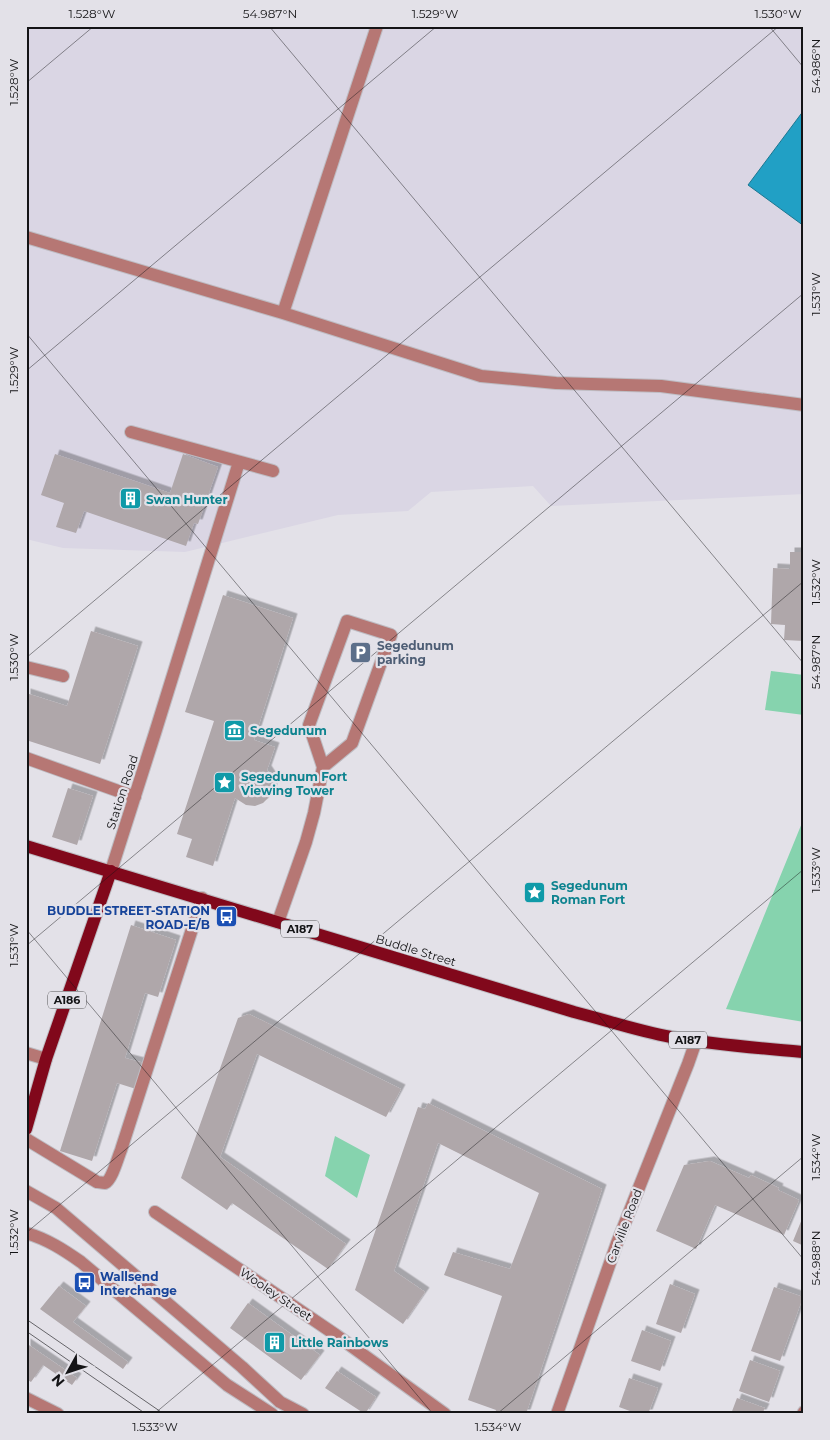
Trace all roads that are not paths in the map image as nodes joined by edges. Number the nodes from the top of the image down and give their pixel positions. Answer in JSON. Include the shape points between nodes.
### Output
{"nodes":[{"id":1,"x":377,"y":26,"type":"edge"},
{"id":2,"x":26,"y":237,"type":"edge"},
{"id":3,"x":284,"y":313,"type":"junction"},
{"id":4,"x":804,"y":405,"type":"edge"},
{"id":5,"x":131,"y":432,"type":"dead end"},
{"id":6,"x":239,"y":462,"type":"junction"},
{"id":7,"x":274,"y":471,"type":"dead end"},
{"id":8,"x":26,"y":667,"type":"edge"},
{"id":9,"x":63,"y":676,"type":"dead end"},
{"id":10,"x":26,"y":758,"type":"edge"},
{"id":11,"x":323,"y":767,"type":"junction"},
{"id":12,"x":135,"y":797,"type":"junction"},
{"id":13,"x":26,"y":846,"type":"edge"},
{"id":14,"x":111,"y":872,"type":"junction"},
{"id":15,"x":202,"y":898,"type":"junction"},
{"id":16,"x":278,"y":922,"type":"junction"},
{"id":17,"x":696,"y":1041,"type":"junction"},
{"id":18,"x":804,"y":1052,"type":"edge"},
{"id":19,"x":26,"y":1053,"type":"edge"},
{"id":20,"x":46,"y":1059,"type":"junction"},
{"id":21,"x":26,"y":1129,"type":"edge"},
{"id":22,"x":26,"y":1139,"type":"edge"},
{"id":23,"x":26,"y":1191,"type":"edge"},
{"id":24,"x":155,"y":1212,"type":"dead end"},
{"id":25,"x":26,"y":1233,"type":"edge"},
{"id":26,"x":26,"y":1398,"type":"edge"},
{"id":27,"x":58,"y":1414,"type":"edge"},
{"id":28,"x":272,"y":1414,"type":"edge"},
{"id":29,"x":303,"y":1414,"type":"edge"},
{"id":30,"x":445,"y":1414,"type":"edge"},
{"id":31,"x":557,"y":1414,"type":"edge"}],
"edges":[{"from":1,"to":3,"type":"street"},
{"from":2,"to":3,"type":"street"},
{"from":3,"to":4,"type":"street","via":[[481,376],[661,386]]},
{"from":5,"to":6,"type":"street"},
{"from":6,"to":7,"type":"street"},
{"from":6,"to":12,"type":"street","name":"Station Road"},
{"from":8,"to":9,"type":"street"},
{"from":10,"to":12,"type":"street"},
{"from":11,"to":11,"type":"street","via":[[352,743],[391,635],[347,621],[309,725]]},
{"from":11,"to":16,"type":"street","via":[[306,842]]},
{"from":12,"to":14,"type":"street","name":"Station Road"},
{"from":13,"to":14,"type":"main road","name":"Buddle Street","number":"A187"},
{"from":14,"to":15,"type":"main road","name":"Buddle Street","number":"A187"},
{"from":14,"to":20,"type":"main road","name":"Station Road","number":"A186"},
{"from":15,"to":16,"type":"main road","name":"Buddle Street","number":"A187"},
{"from":15,"to":22,"type":"street","via":[[110,1178],[107,1182],[97,1182]]},
{"from":16,"to":17,"type":"main road","name":"Buddle Street","number":"A187","via":[[574,1012]]},
{"from":17,"to":18,"type":"main road","name":"Buddle Street","number":"A187"},
{"from":17,"to":31,"type":"street","name":"Carville Road","via":[[617,1242]]},
{"from":19,"to":20,"type":"street"},
{"from":20,"to":21,"type":"main road","name":"Station Road","number":"A186"},
{"from":23,"to":29,"type":"street","via":[[56,1208],[280,1402]]},
{"from":24,"to":30,"type":"street","name":"Wooley Street","via":[[336,1335]]},
{"from":25,"to":28,"type":"street","via":[[60,1247],[81,1262],[227,1386]]},
{"from":26,"to":27,"type":"street"}]}
